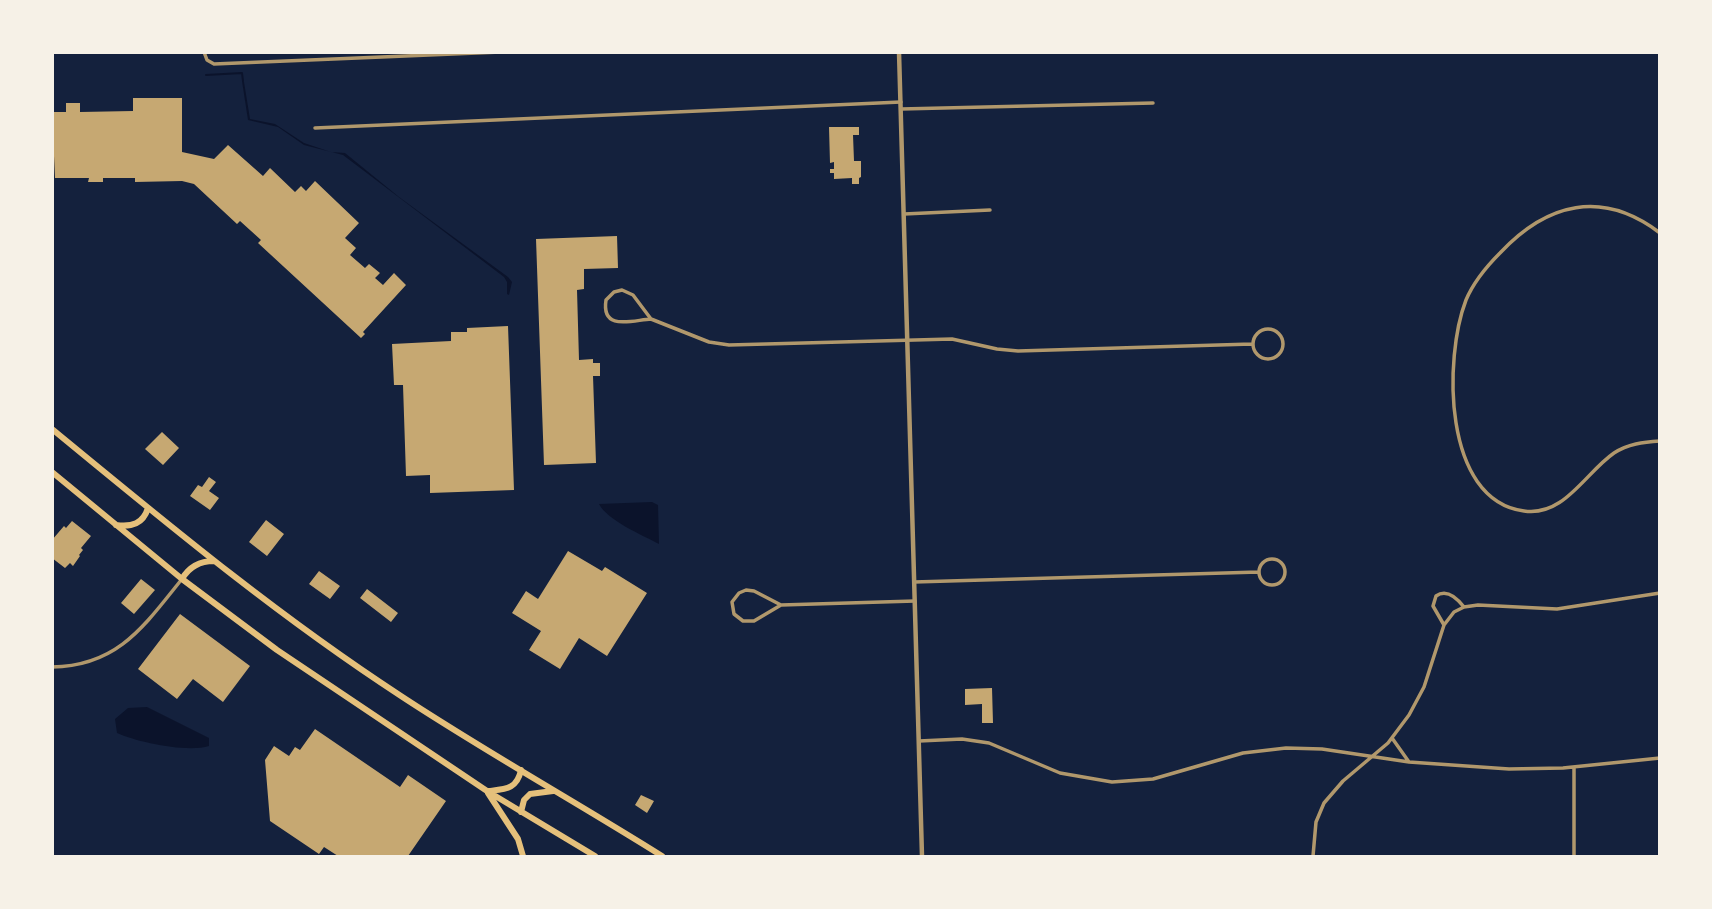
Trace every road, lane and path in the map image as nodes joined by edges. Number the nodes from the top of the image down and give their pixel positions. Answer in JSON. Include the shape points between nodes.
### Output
{"nodes":[{"id":1,"x":204,"y":52,"type":"edge"},
{"id":2,"x":501,"y":52,"type":"edge"},
{"id":3,"x":900,"y":52,"type":"edge"},
{"id":4,"x":414,"y":54,"type":"edge"},
{"id":5,"x":901,"y":102,"type":"junction"},
{"id":6,"x":1153,"y":103,"type":"dead end"},
{"id":7,"x":901,"y":109,"type":"junction"},
{"id":8,"x":315,"y":128,"type":"dead end"},
{"id":9,"x":990,"y":210,"type":"dead end"},
{"id":10,"x":904,"y":214,"type":"junction"},
{"id":11,"x":1660,"y":233,"type":"edge"},
{"id":12,"x":651,"y":319,"type":"junction"},
{"id":13,"x":906,"y":340,"type":"junction"},
{"id":14,"x":1252,"y":344,"type":"junction"},
{"id":15,"x":52,"y":429,"type":"edge"},
{"id":16,"x":1660,"y":441,"type":"edge"},
{"id":17,"x":52,"y":472,"type":"edge"},
{"id":18,"x":148,"y":508,"type":"junction"},
{"id":19,"x":114,"y":525,"type":"junction"},
{"id":20,"x":216,"y":561,"type":"junction"},
{"id":21,"x":1259,"y":572,"type":"junction"},
{"id":22,"x":182,"y":579,"type":"junction"},
{"id":23,"x":914,"y":582,"type":"junction"},
{"id":24,"x":1660,"y":593,"type":"edge"},
{"id":25,"x":915,"y":601,"type":"junction"},
{"id":26,"x":781,"y":605,"type":"junction"},
{"id":27,"x":1464,"y":607,"type":"junction"},
{"id":28,"x":1444,"y":625,"type":"junction"},
{"id":29,"x":52,"y":667,"type":"edge"},
{"id":30,"x":1392,"y":738,"type":"junction"},
{"id":31,"x":919,"y":741,"type":"junction"},
{"id":32,"x":1371,"y":756,"type":"junction"},
{"id":33,"x":1660,"y":758,"type":"edge"},
{"id":34,"x":1409,"y":762,"type":"junction"},
{"id":35,"x":1574,"y":767,"type":"junction"},
{"id":36,"x":521,"y":770,"type":"junction"},
{"id":37,"x":487,"y":791,"type":"junction"},
{"id":38,"x":554,"y":791,"type":"junction"},
{"id":39,"x":521,"y":812,"type":"junction"},
{"id":40,"x":523,"y":856,"type":"edge"},
{"id":41,"x":595,"y":856,"type":"edge"},
{"id":42,"x":662,"y":856,"type":"edge"},
{"id":43,"x":922,"y":856,"type":"edge"},
{"id":44,"x":1314,"y":856,"type":"edge"},
{"id":45,"x":1574,"y":856,"type":"edge"}],
"edges":[{"from":1,"to":4,"type":"street","via":[[212,64]]},
{"from":2,"to":4,"type":"street"},
{"from":3,"to":5,"type":"street"},
{"from":5,"to":7,"type":"street"},
{"from":5,"to":8,"type":"street"},
{"from":6,"to":7,"type":"street"},
{"from":7,"to":10,"type":"street"},
{"from":9,"to":10,"type":"street"},
{"from":10,"to":13,"type":"street"},
{"from":11,"to":16,"type":"street","via":[[1639,218],[1612,208],[1582,207],[1539,220],[1512,240],[1470,291],[1461,316],[1453,382],[1454,408],[1467,461],[1492,499],[1520,511],[1545,510],[1567,497],[1616,452]]},
{"from":12,"to":12,"type":"street","via":[[629,292],[614,292],[606,300],[606,312],[613,321]]},
{"from":12,"to":13,"type":"street","via":[[723,345]]},
{"from":13,"to":14,"type":"street","via":[[957,339],[1010,351]]},
{"from":13,"to":23,"type":"street"},
{"from":14,"to":14,"type":"street","via":[[1255,353],[1267,359],[1278,355],[1283,344],[1277,332],[1268,328],[1256,334]]},
{"from":15,"to":18,"type":"highway"},
{"from":17,"to":19,"type":"highway"},
{"from":18,"to":19,"type":"highway","via":[[133,525]]},
{"from":18,"to":20,"type":"highway"},
{"from":19,"to":22,"type":"highway"},
{"from":20,"to":22,"type":"highway","via":[[199,563]]},
{"from":20,"to":36,"type":"highway","via":[[357,667]]},
{"from":21,"to":21,"type":"street","via":[[1270,584],[1282,580],[1284,571],[1281,563],[1270,559],[1262,563]]},
{"from":21,"to":23,"type":"street"},
{"from":22,"to":29,"type":"street","via":[[119,648],[95,661]]},
{"from":22,"to":37,"type":"highway","via":[[277,650]]},
{"from":23,"to":25,"type":"street"},
{"from":24,"to":27,"type":"street","via":[[1556,609]]},
{"from":25,"to":26,"type":"street"},
{"from":25,"to":31,"type":"street"},
{"from":26,"to":26,"type":"street","via":[[750,590],[739,593],[732,606],[736,617],[747,622]]},
{"from":27,"to":28,"type":"street"},
{"from":27,"to":28,"type":"street","via":[[1448,594],[1436,596],[1433,606]]},
{"from":28,"to":30,"type":"street","via":[[1421,695]]},
{"from":30,"to":32,"type":"street"},
{"from":30,"to":34,"type":"street"},
{"from":31,"to":32,"type":"street","via":[[989,743],[1060,773],[1112,782],[1153,779],[1266,749],[1312,748]]},
{"from":31,"to":43,"type":"street"},
{"from":32,"to":34,"type":"street"},
{"from":32,"to":44,"type":"street","via":[[1324,803],[1316,822]]},
{"from":33,"to":35,"type":"street"},
{"from":34,"to":35,"type":"street","via":[[1497,769]]},
{"from":35,"to":45,"type":"street"},
{"from":36,"to":37,"type":"highway","via":[[512,787]]},
{"from":36,"to":38,"type":"highway"},
{"from":37,"to":39,"type":"highway"},
{"from":37,"to":40,"type":"highway","via":[[519,839]]},
{"from":38,"to":39,"type":"highway","via":[[530,793]]},
{"from":38,"to":42,"type":"highway"},
{"from":39,"to":41,"type":"highway"}]}
